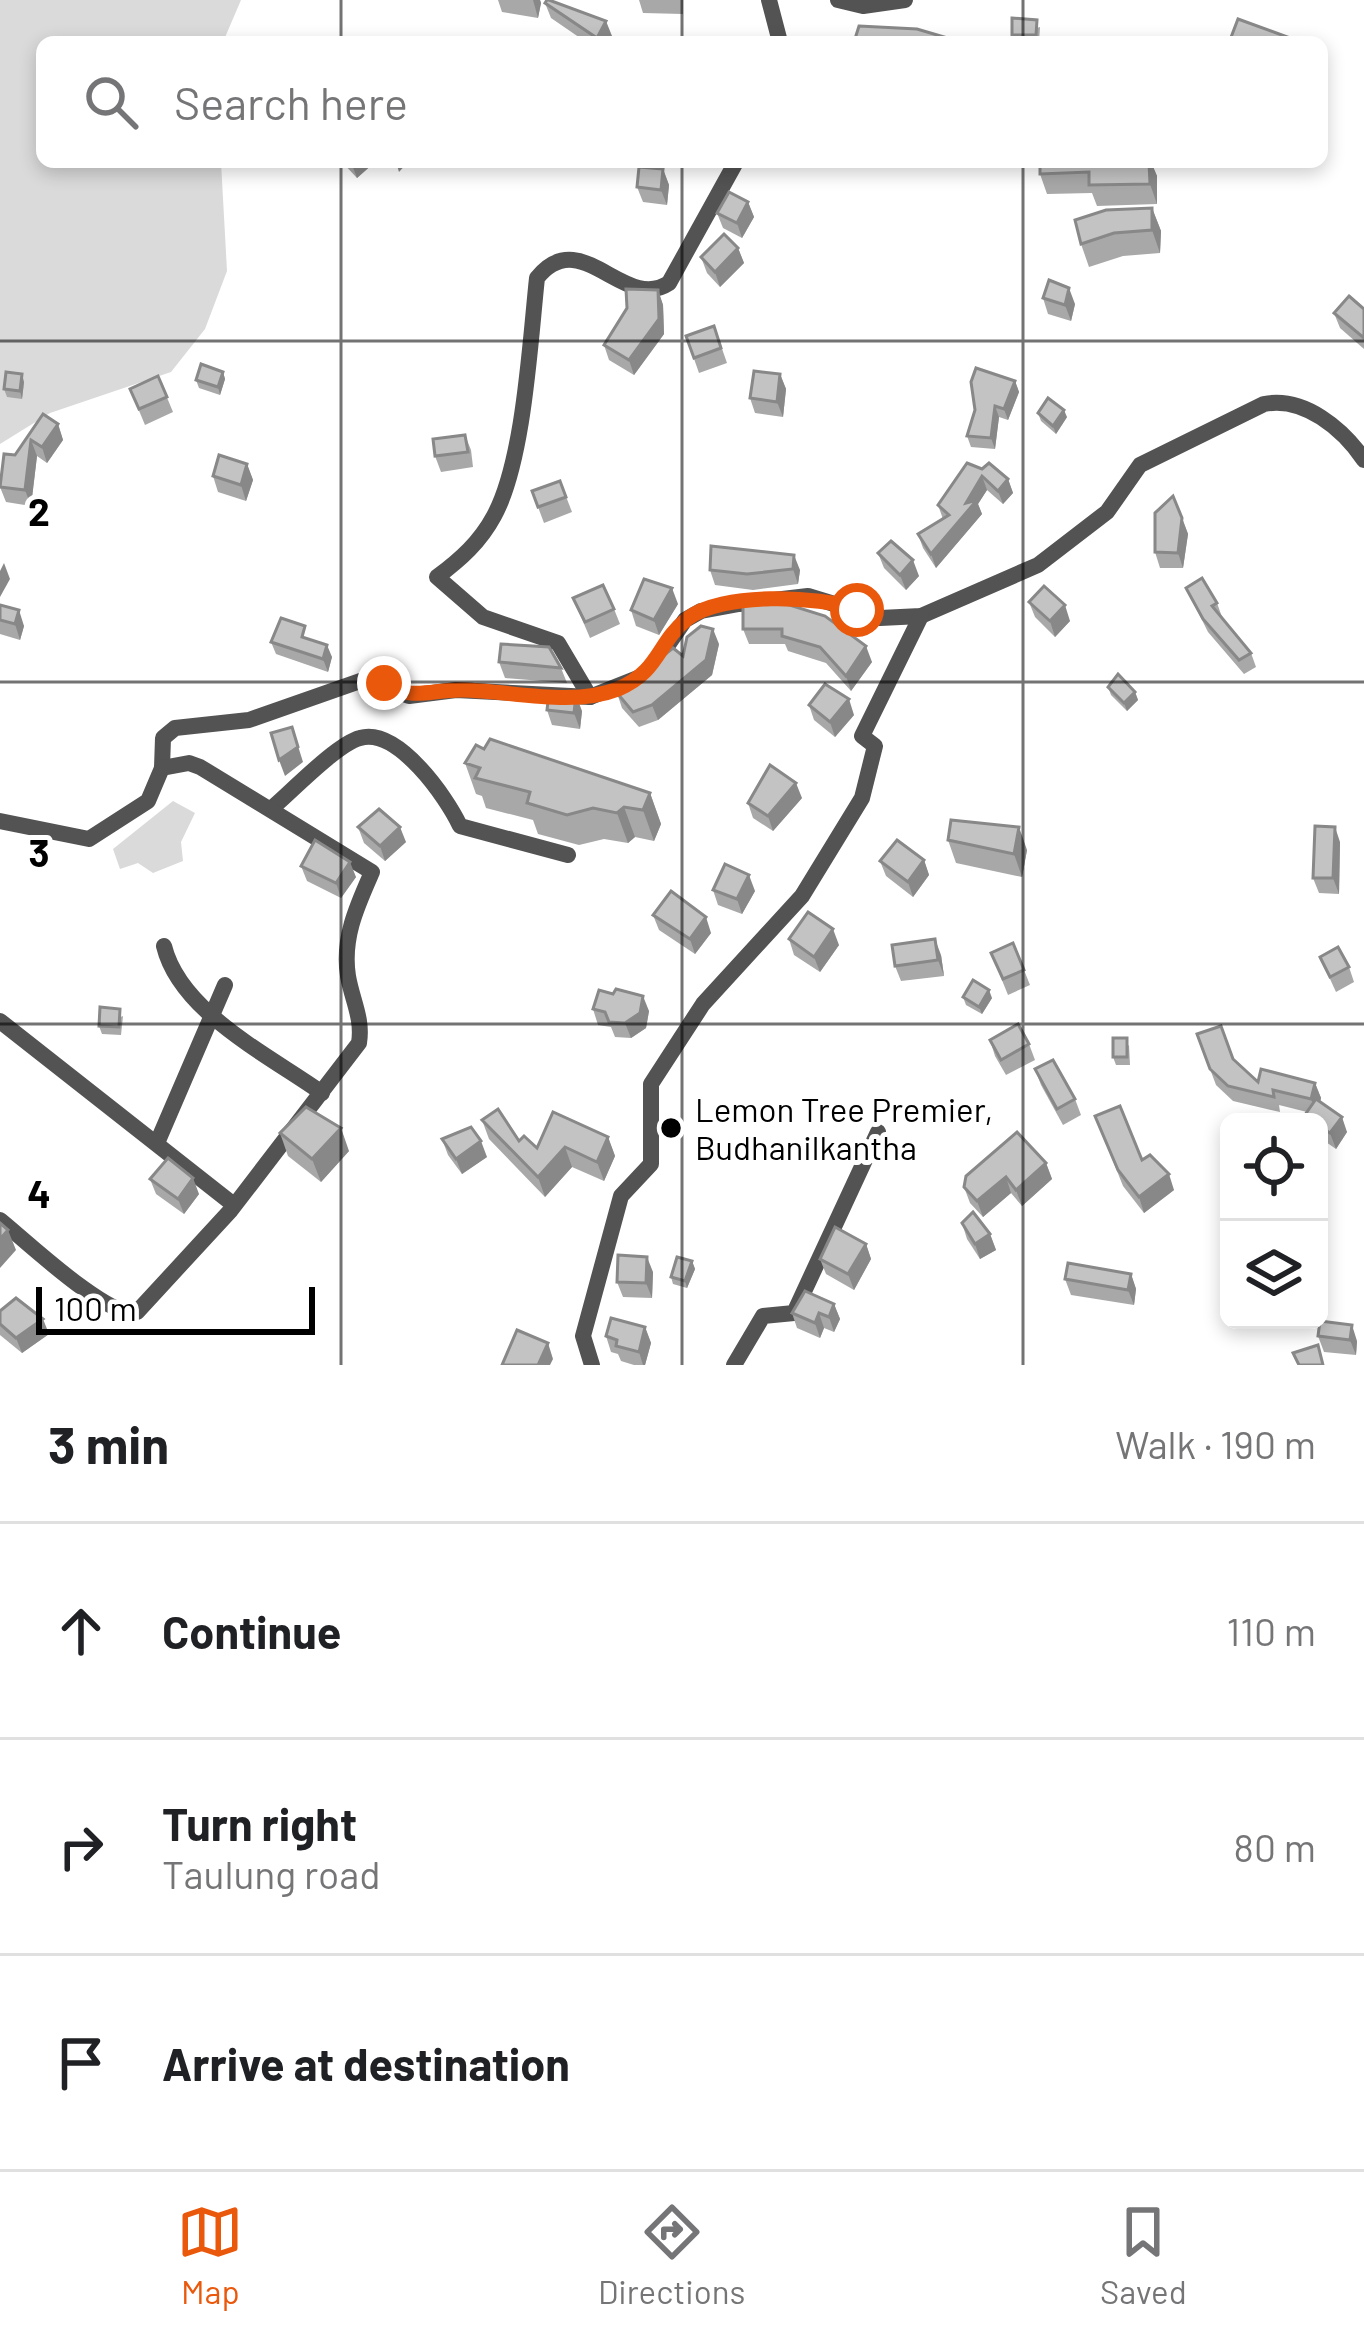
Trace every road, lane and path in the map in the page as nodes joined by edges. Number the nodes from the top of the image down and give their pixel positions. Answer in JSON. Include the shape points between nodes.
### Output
{"nodes":[{"id":1,"x":769,"y":0,"type":"edge"},
{"id":2,"x":838,"y":0,"type":"edge"},
{"id":3,"x":904,"y":0,"type":"edge"},
{"id":4,"x":778,"y":36,"type":"edge"},
{"id":5,"x":733,"y":168,"type":"edge"},
{"id":6,"x":1364,"y":460,"type":"edge"},
{"id":7,"x":921,"y":616,"type":"junction"},
{"id":8,"x":590,"y":697,"type":"junction"},
{"id":9,"x":162,"y":768,"type":"junction"},
{"id":10,"x":272,"y":808,"type":"junction"},
{"id":11,"x":0,"y":821,"type":"edge"},
{"id":12,"x":568,"y":855,"type":"dead end"},
{"id":13,"x":164,"y":946,"type":"dead end"},
{"id":14,"x":225,"y":986,"type":"dead end"},
{"id":15,"x":213,"y":1015,"type":"junction"},
{"id":16,"x":0,"y":1021,"type":"edge"},
{"id":17,"x":322,"y":1093,"type":"junction"},
{"id":18,"x":878,"y":1132,"type":"dead end"},
{"id":19,"x":158,"y":1143,"type":"junction"},
{"id":20,"x":235,"y":1205,"type":"junction"},
{"id":21,"x":0,"y":1220,"type":"edge"},
{"id":22,"x":592,"y":1365,"type":"edge"},
{"id":23,"x":734,"y":1365,"type":"edge"}],
"edges":[{"from":1,"to":4,"type":"street"},
{"from":2,"to":3,"type":"street"},
{"from":5,"to":8,"type":"street","via":[[658,291],[639,291],[587,261],[563,259],[537,278],[525,383],[496,513],[474,547],[437,577],[483,616],[558,644]]},
{"from":6,"to":7,"type":"street","via":[[1347,434],[1298,406],[1264,404],[1140,465],[1107,512],[1038,566]]},
{"from":7,"to":8,"type":"street","via":[[880,618],[808,596],[701,611],[685,620],[648,674]]},
{"from":7,"to":22,"type":"street","via":[[869,741],[862,798],[802,896],[703,1004],[651,1084],[651,1164],[621,1196],[583,1336]]},
{"from":8,"to":9,"type":"street","via":[[456,690],[409,696],[363,680],[249,720],[175,728],[163,738]]},
{"from":9,"to":10,"type":"street","via":[[189,763]]},
{"from":9,"to":11,"type":"street","via":[[148,800],[89,839]]},
{"from":10,"to":12,"type":"street","via":[[355,740],[374,738],[425,769],[460,826]]},
{"from":10,"to":17,"type":"street","via":[[372,872],[348,935],[359,1043]]},
{"from":13,"to":15,"type":"street","via":[[170,970]]},
{"from":14,"to":15,"type":"street"},
{"from":15,"to":17,"type":"street"},
{"from":15,"to":19,"type":"street"},
{"from":16,"to":19,"type":"street"},
{"from":17,"to":20,"type":"street"},
{"from":18,"to":23,"type":"street","via":[[794,1313],[763,1316]]},
{"from":19,"to":20,"type":"street"},
{"from":20,"to":21,"type":"street","via":[[128,1316]]}]}
